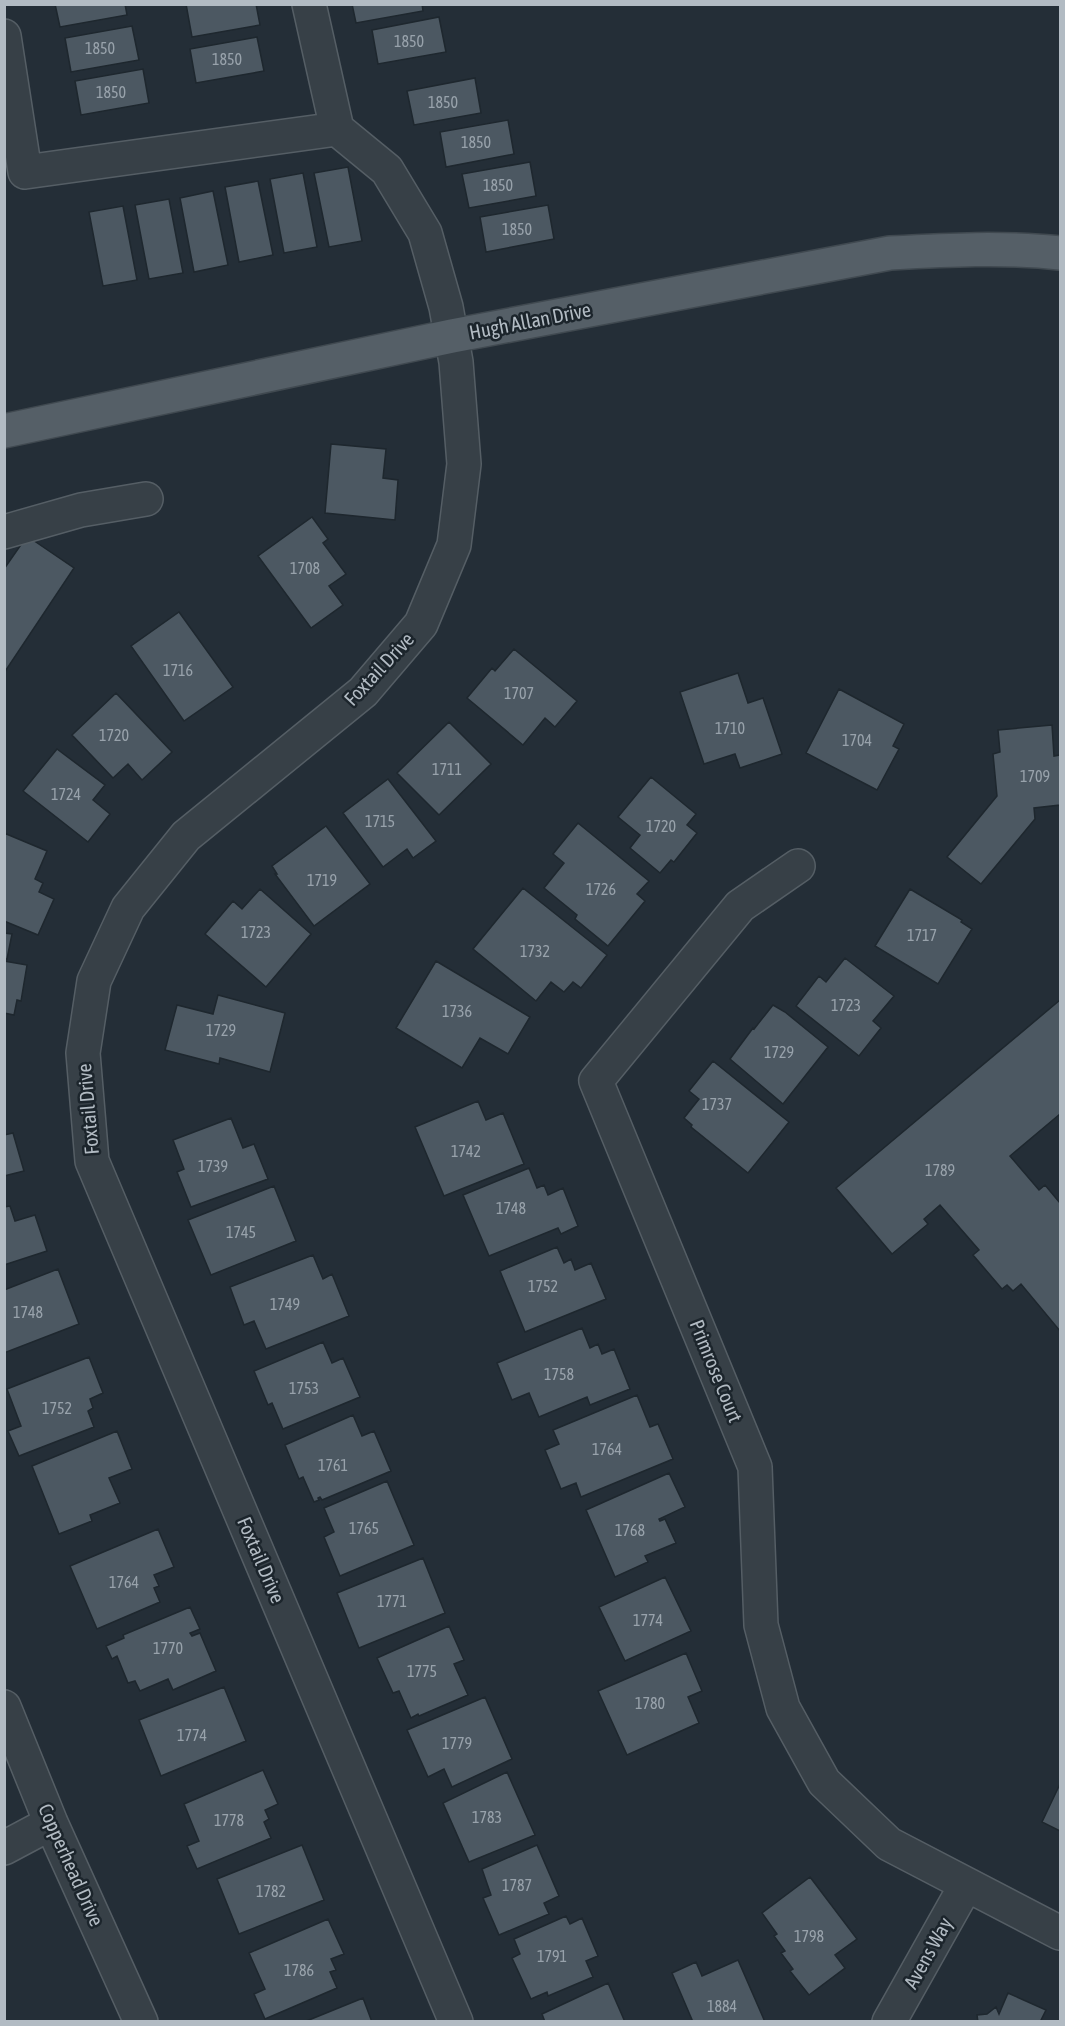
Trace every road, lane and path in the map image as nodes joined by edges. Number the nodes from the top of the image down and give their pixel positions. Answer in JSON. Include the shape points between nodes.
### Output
{"nodes":[{"id":1,"x":309,"y":4,"type":"edge"},
{"id":2,"x":6,"y":47,"type":"edge"},
{"id":3,"x":337,"y":129,"type":"junction"},
{"id":4,"x":1060,"y":253,"type":"edge"},
{"id":5,"x":452,"y":336,"type":"junction"},
{"id":6,"x":4,"y":431,"type":"edge"},
{"id":7,"x":146,"y":499,"type":"dead end"},
{"id":8,"x":4,"y":532,"type":"edge"},
{"id":9,"x":798,"y":866,"type":"dead end"},
{"id":10,"x":4,"y":1707,"type":"edge"},
{"id":11,"x":51,"y":1823,"type":"junction"},
{"id":12,"x":4,"y":1848,"type":"edge"},
{"id":13,"x":966,"y":1885,"type":"junction"},
{"id":14,"x":1060,"y":1933,"type":"edge"},
{"id":15,"x":141,"y":2022,"type":"edge"},
{"id":16,"x":456,"y":2022,"type":"edge"},
{"id":17,"x":889,"y":2022,"type":"edge"}],
"edges":[{"from":1,"to":3,"type":"street"},
{"from":2,"to":3,"type":"street","via":[[25,172]]},
{"from":3,"to":5,"type":"street","name":"Foxtail Drive","via":[[387,170],[425,233]]},
{"from":4,"to":5,"type":"main road","name":"Hugh Allan Drive","via":[[890,253]]},
{"from":5,"to":6,"type":"main road","name":"Hugh Allan Drive"},
{"from":5,"to":16,"type":"street","name":"Foxtail Drive","via":[[464,464],[454,545],[421,624],[363,692],[186,836],[128,908],[94,981],[83,1053],[92,1161]]},
{"from":7,"to":8,"type":"street","via":[[81,510]]},
{"from":9,"to":13,"type":"street","name":"Primrose Court","via":[[740,906],[596,1081],[755,1467],[761,1625],[783,1708],[824,1782],[856,1813],[889,1844]]},
{"from":10,"to":11,"type":"street","name":"Copperhead Drive"},
{"from":11,"to":12,"type":"street"},
{"from":11,"to":15,"type":"street","name":"Copperhead Drive"},
{"from":13,"to":14,"type":"street"},
{"from":13,"to":17,"type":"street","name":"Avens Way"}]}
